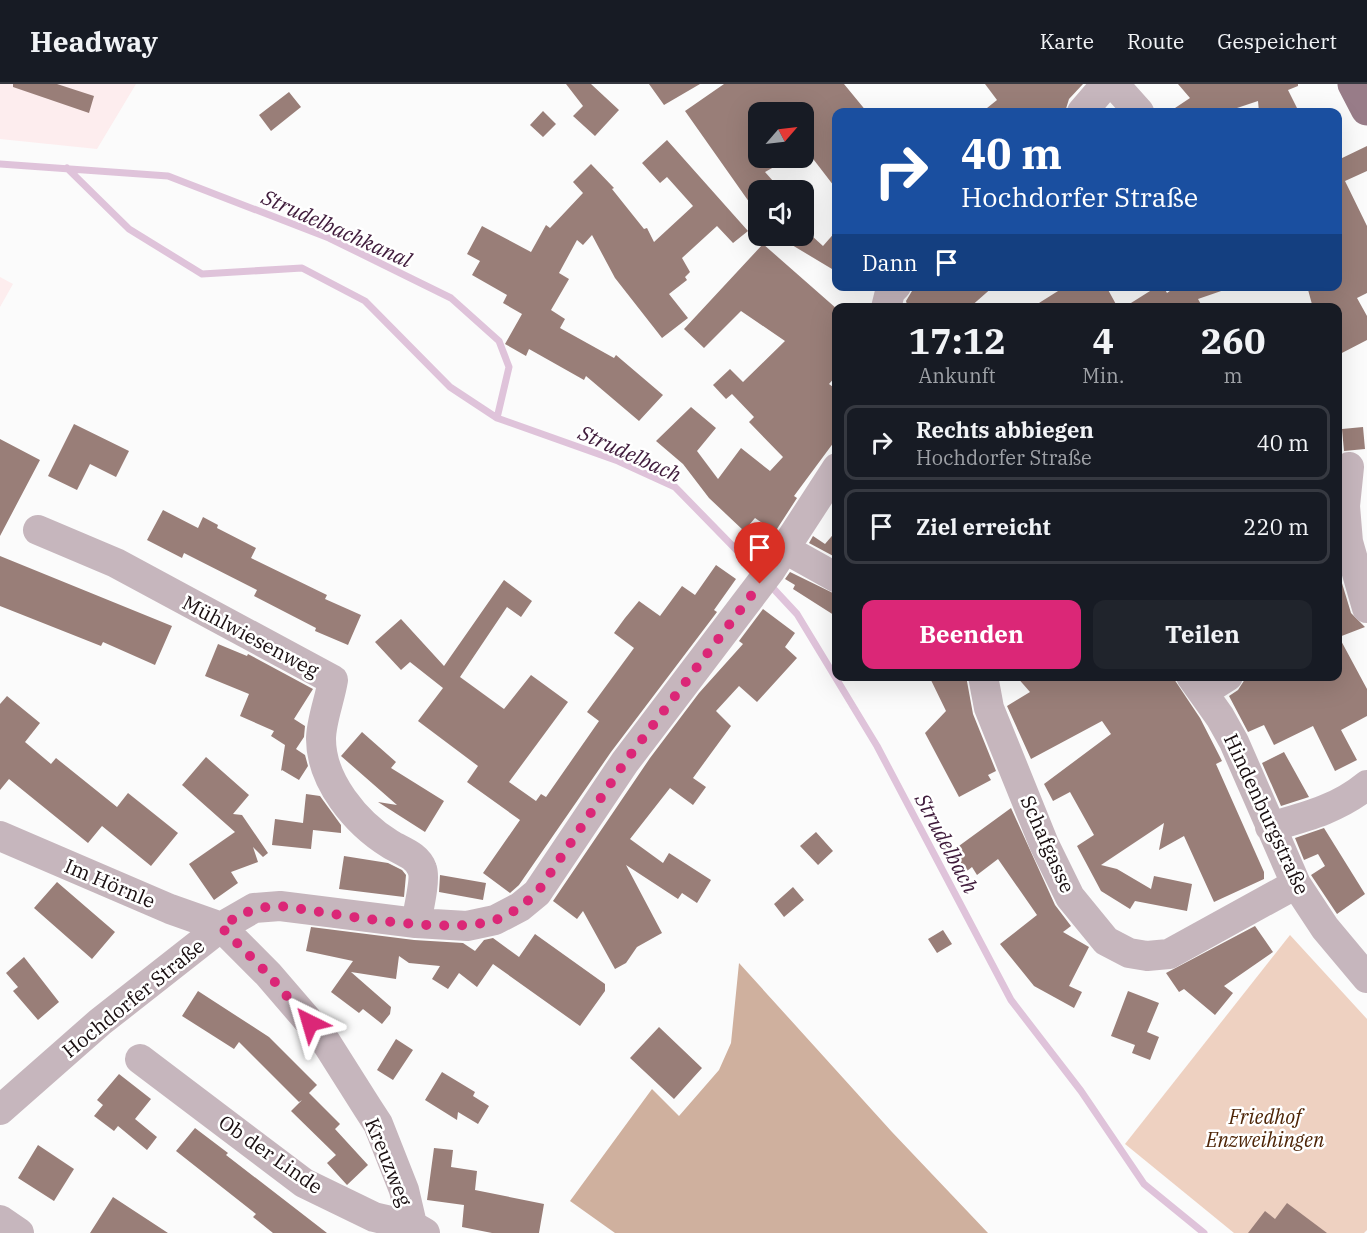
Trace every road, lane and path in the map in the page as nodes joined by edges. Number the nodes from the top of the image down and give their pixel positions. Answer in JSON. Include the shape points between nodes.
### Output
{"nodes":[{"id":1,"x":1106,"y":84,"type":"edge"},
{"id":2,"x":1114,"y":84,"type":"edge"},
{"id":3,"x":1085,"y":108,"type":"edge"},
{"id":4,"x":1135,"y":108,"type":"edge"},
{"id":5,"x":1349,"y":467,"type":"dead end"},
{"id":6,"x":832,"y":476,"type":"edge"},
{"id":7,"x":38,"y":530,"type":"dead end"},
{"id":8,"x":777,"y":560,"type":"junction"},
{"id":9,"x":832,"y":576,"type":"edge"},
{"id":10,"x":1367,"y":608,"type":"edge"},
{"id":11,"x":984,"y":681,"type":"edge"},
{"id":12,"x":1207,"y":682,"type":"edge"},
{"id":13,"x":1367,"y":785,"type":"edge"},
{"id":14,"x":1270,"y":827,"type":"junction"},
{"id":15,"x":0,"y":836,"type":"edge"},
{"id":16,"x":1296,"y":885,"type":"junction"},
{"id":17,"x":416,"y":923,"type":"junction"},
{"id":18,"x":221,"y":927,"type":"junction"},
{"id":19,"x":1367,"y":978,"type":"edge"},
{"id":20,"x":140,"y":1059,"type":"dead end"},
{"id":21,"x":0,"y":1110,"type":"edge"},
{"id":22,"x":0,"y":1220,"type":"edge"},
{"id":23,"x":417,"y":1231,"type":"edge"},
{"id":24,"x":19,"y":1233,"type":"edge"}],
"edges":[{"from":1,"to":3,"type":"street"},
{"from":2,"to":4,"type":"street"},
{"from":5,"to":10,"type":"street","via":[[1345,506],[1348,542]]},
{"from":6,"to":8,"type":"street","name":"Hochdorfer Straße"},
{"from":7,"to":17,"type":"street","name":"Mühlwiesenweg","via":[[116,563],[333,680],[321,738],[324,762],[338,792],[360,821],[415,858],[423,870]]},
{"from":8,"to":9,"type":"street"},
{"from":8,"to":17,"type":"street","name":"Hochdorfer Straße","via":[[625,762],[537,893],[495,920],[467,926]]},
{"from":11,"to":16,"type":"street","name":"Schafgasse","via":[[989,708],[1044,844],[1070,897],[1106,940],[1128,953],[1169,954]]},
{"from":12,"to":14,"type":"street","name":"Hindenburgstraße"},
{"from":13,"to":14,"type":"street","via":[[1328,810]]},
{"from":14,"to":16,"type":"street","name":"Hindenburgstraße"},
{"from":15,"to":18,"type":"street","name":"Im Hörnle"},
{"from":16,"to":19,"type":"street","name":"Hindenburgstraße","via":[[1325,928]]},
{"from":17,"to":18,"type":"street","name":"Hochdorfer Straße","via":[[280,906],[254,908]]},
{"from":18,"to":21,"type":"street","name":"Hochdorfer Straße","via":[[100,1022]]},
{"from":18,"to":23,"type":"street","name":"Kreuzweg","via":[[268,974],[330,1049],[378,1124]]},
{"from":20,"to":23,"type":"street","name":"Ob der Linde","via":[[304,1183],[374,1217]]},
{"from":22,"to":24,"type":"street"}]}
